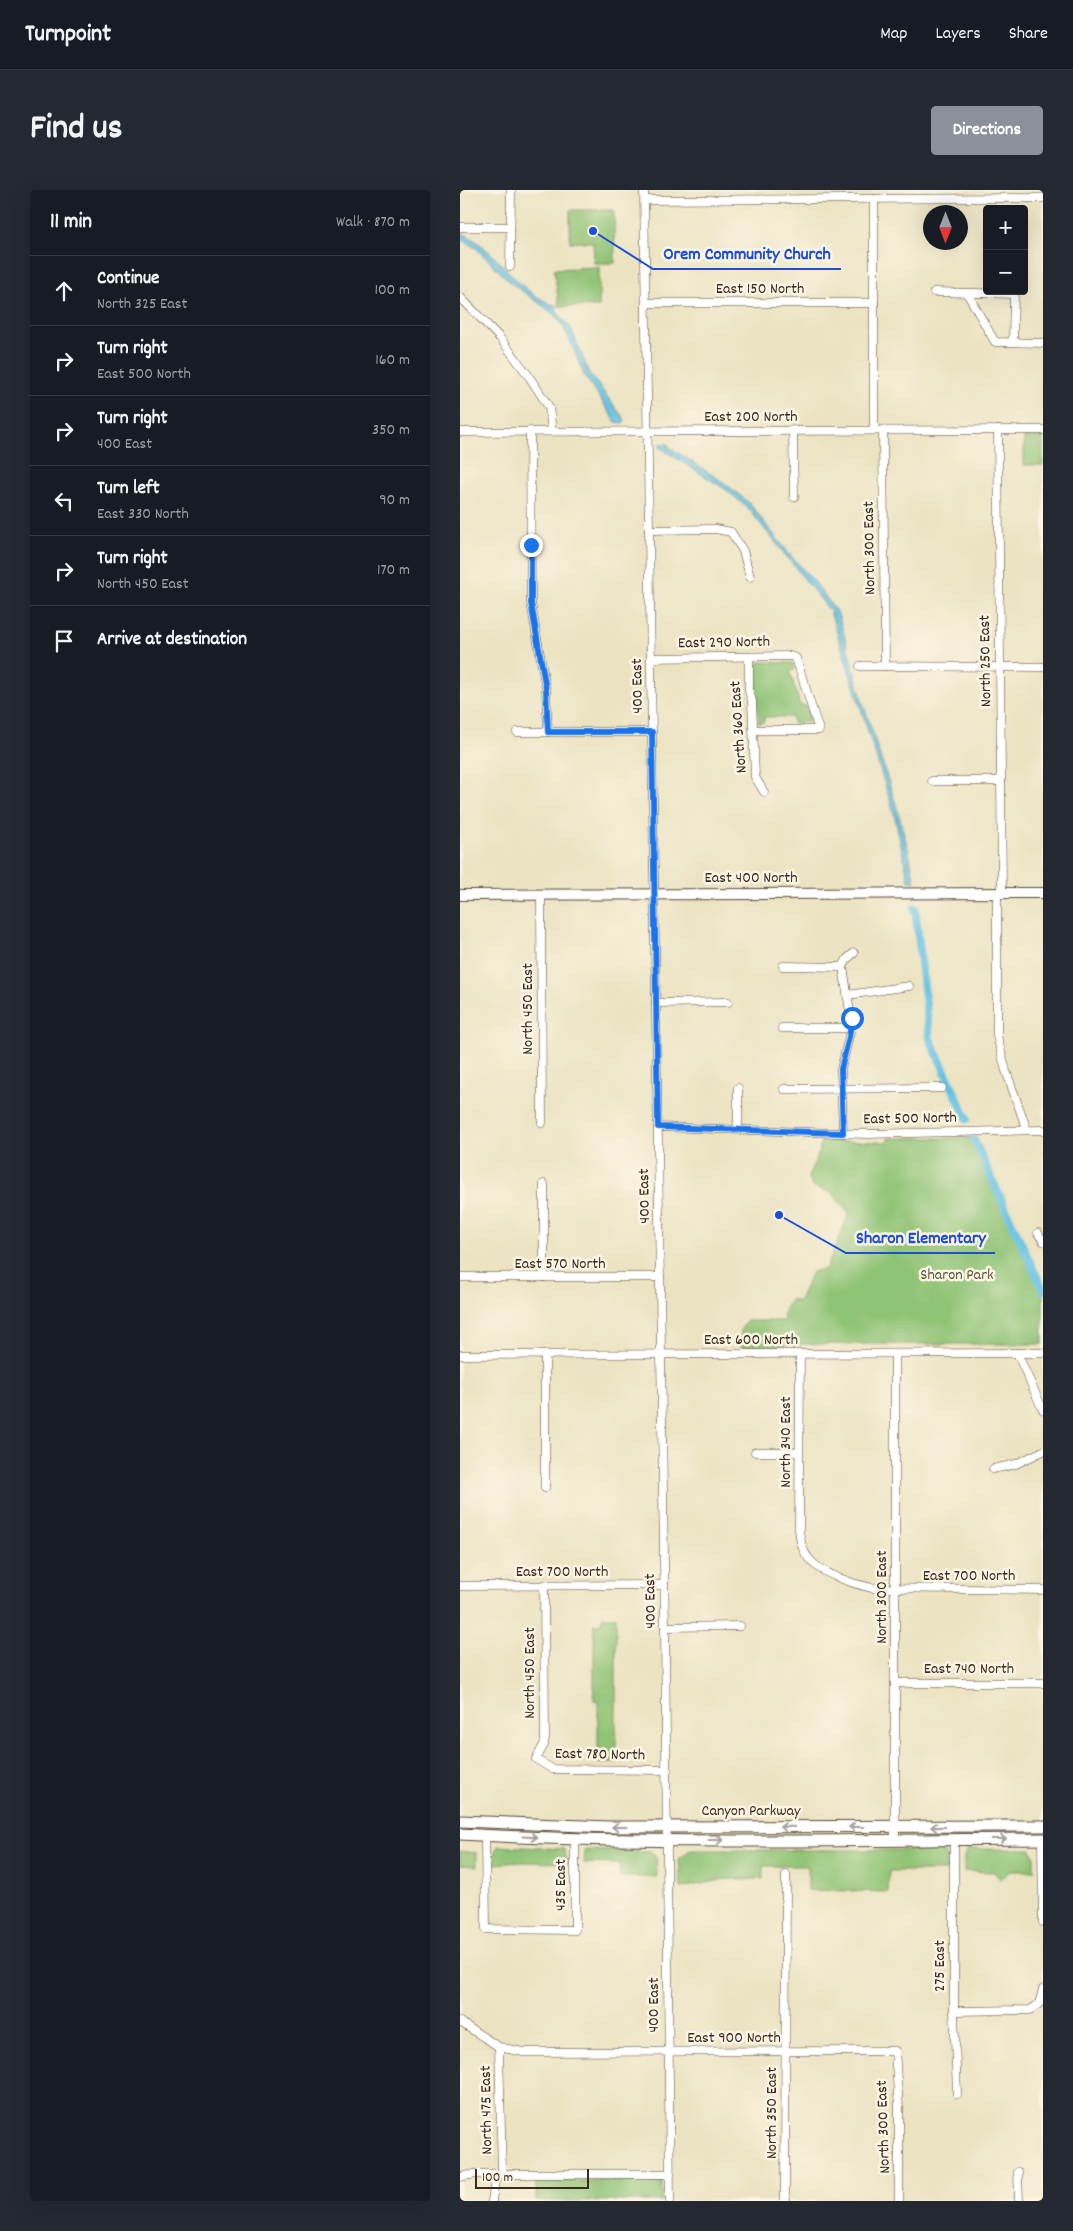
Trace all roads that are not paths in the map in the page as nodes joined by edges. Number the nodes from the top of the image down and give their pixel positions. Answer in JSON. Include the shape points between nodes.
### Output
{"nodes":[{"id":1,"x":511,"y":190,"type":"edge"},
{"id":2,"x":644,"y":190,"type":"edge"},
{"id":3,"x":1043,"y":198,"type":"edge"},
{"id":4,"x":874,"y":199,"type":"junction"},
{"id":5,"x":644,"y":200,"type":"junction"},
{"id":6,"x":460,"y":227,"type":"edge"},
{"id":7,"x":510,"y":227,"type":"junction"},
{"id":8,"x":510,"y":267,"type":"dead end"},
{"id":9,"x":934,"y":292,"type":"dead end"},
{"id":10,"x":967,"y":293,"type":"junction"},
{"id":11,"x":983,"y":293,"type":"edge"},
{"id":12,"x":1014,"y":295,"type":"edge"},
{"id":13,"x":460,"y":296,"type":"edge"},
{"id":14,"x":646,"y":303,"type":"junction"},
{"id":15,"x":874,"y":303,"type":"junction"},
{"id":16,"x":1013,"y":342,"type":"junction"},
{"id":17,"x":1043,"y":343,"type":"edge"},
{"id":18,"x":793,"y":430,"type":"junction"},
{"id":19,"x":874,"y":430,"type":"junction"},
{"id":20,"x":883,"y":430,"type":"junction"},
{"id":21,"x":998,"y":430,"type":"junction"},
{"id":22,"x":1043,"y":430,"type":"edge"},
{"id":23,"x":530,"y":431,"type":"junction"},
{"id":24,"x":552,"y":431,"type":"junction"},
{"id":25,"x":648,"y":431,"type":"junction"},
{"id":26,"x":460,"y":432,"type":"edge"},
{"id":27,"x":794,"y":497,"type":"dead end"},
{"id":28,"x":649,"y":530,"type":"junction"},
{"id":29,"x":750,"y":578,"type":"dead end"},
{"id":30,"x":749,"y":657,"type":"junction"},
{"id":31,"x":651,"y":658,"type":"junction"},
{"id":32,"x":860,"y":666,"type":"dead end"},
{"id":33,"x":886,"y":666,"type":"junction"},
{"id":34,"x":1043,"y":666,"type":"edge"},
{"id":35,"x":1000,"y":667,"type":"junction"},
{"id":36,"x":754,"y":730,"type":"junction"},
{"id":37,"x":517,"y":732,"type":"dead end"},
{"id":38,"x":548,"y":732,"type":"junction"},
{"id":39,"x":652,"y":732,"type":"junction"},
{"id":40,"x":1001,"y":780,"type":"junction"},
{"id":41,"x":932,"y":781,"type":"dead end"},
{"id":42,"x":764,"y":792,"type":"dead end"},
{"id":43,"x":1000,"y":893,"type":"junction"},
{"id":44,"x":1043,"y":893,"type":"edge"},
{"id":45,"x":655,"y":894,"type":"junction"},
{"id":46,"x":460,"y":895,"type":"edge"},
{"id":47,"x":541,"y":895,"type":"junction"},
{"id":48,"x":854,"y":953,"type":"dead end"},
{"id":49,"x":783,"y":966,"type":"dead end"},
{"id":50,"x":843,"y":967,"type":"junction"},
{"id":51,"x":909,"y":986,"type":"dead end"},
{"id":52,"x":848,"y":995,"type":"junction"},
{"id":53,"x":728,"y":1002,"type":"dead end"},
{"id":54,"x":656,"y":1003,"type":"junction"},
{"id":55,"x":782,"y":1028,"type":"dead end"},
{"id":56,"x":851,"y":1028,"type":"junction"},
{"id":57,"x":738,"y":1088,"type":"dead end"},
{"id":58,"x":784,"y":1088,"type":"dead end"},
{"id":59,"x":841,"y":1088,"type":"junction"},
{"id":60,"x":942,"y":1088,"type":"dead end"},
{"id":61,"x":542,"y":1122,"type":"dead end"},
{"id":62,"x":658,"y":1127,"type":"junction"},
{"id":63,"x":738,"y":1129,"type":"junction"},
{"id":64,"x":1027,"y":1130,"type":"junction"},
{"id":65,"x":1043,"y":1130,"type":"edge"},
{"id":66,"x":843,"y":1133,"type":"junction"},
{"id":67,"x":544,"y":1184,"type":"dead end"},
{"id":68,"x":1038,"y":1233,"type":"dead end"},
{"id":69,"x":1043,"y":1241,"type":"edge"},
{"id":70,"x":460,"y":1277,"type":"edge"},
{"id":71,"x":544,"y":1277,"type":"junction"},
{"id":72,"x":660,"y":1277,"type":"junction"},
{"id":73,"x":1017,"y":1353,"type":"junction"},
{"id":74,"x":1043,"y":1353,"type":"edge"},
{"id":75,"x":661,"y":1354,"type":"junction"},
{"id":76,"x":800,"y":1354,"type":"junction"},
{"id":77,"x":895,"y":1354,"type":"junction"},
{"id":78,"x":545,"y":1355,"type":"junction"},
{"id":79,"x":460,"y":1356,"type":"edge"},
{"id":80,"x":1043,"y":1410,"type":"edge"},
{"id":81,"x":1043,"y":1451,"type":"edge"},
{"id":82,"x":755,"y":1452,"type":"dead end"},
{"id":83,"x":799,"y":1452,"type":"junction"},
{"id":84,"x":992,"y":1469,"type":"dead end"},
{"id":85,"x":545,"y":1488,"type":"dead end"},
{"id":86,"x":544,"y":1585,"type":"junction"},
{"id":87,"x":664,"y":1585,"type":"junction"},
{"id":88,"x":460,"y":1586,"type":"edge"},
{"id":89,"x":896,"y":1589,"type":"junction"},
{"id":90,"x":1043,"y":1590,"type":"edge"},
{"id":91,"x":740,"y":1626,"type":"dead end"},
{"id":92,"x":665,"y":1627,"type":"junction"},
{"id":93,"x":896,"y":1683,"type":"junction"},
{"id":94,"x":1043,"y":1683,"type":"edge"},
{"id":95,"x":536,"y":1759,"type":"joint"},
{"id":96,"x":667,"y":1770,"type":"junction"},
{"id":97,"x":460,"y":1821,"type":"edge"},
{"id":98,"x":1043,"y":1826,"type":"edge"},
{"id":99,"x":895,"y":1827,"type":"junction"},
{"id":100,"x":667,"y":1828,"type":"junction"},
{"id":101,"x":460,"y":1834,"type":"edge"},
{"id":102,"x":485,"y":1835,"type":"junction"},
{"id":103,"x":575,"y":1839,"type":"junction"},
{"id":104,"x":954,"y":1839,"type":"junction"},
{"id":105,"x":1042,"y":1839,"type":"edge"},
{"id":106,"x":668,"y":1840,"type":"junction"},
{"id":107,"x":895,"y":1840,"type":"junction"},
{"id":108,"x":786,"y":1875,"type":"dead end"},
{"id":109,"x":1043,"y":1922,"type":"edge"},
{"id":110,"x":1043,"y":1990,"type":"edge"},
{"id":111,"x":954,"y":2011,"type":"junction"},
{"id":112,"x":460,"y":2022,"type":"edge"},
{"id":113,"x":500,"y":2046,"type":"junction"},
{"id":114,"x":786,"y":2051,"type":"junction"},
{"id":115,"x":668,"y":2052,"type":"junction"},
{"id":116,"x":895,"y":2052,"type":"joint"},
{"id":117,"x":957,"y":2094,"type":"dead end"},
{"id":118,"x":1018,"y":2172,"type":"dead end"},
{"id":119,"x":499,"y":2174,"type":"junction"},
{"id":120,"x":670,"y":2174,"type":"junction"},
{"id":121,"x":460,"y":2177,"type":"edge"},
{"id":122,"x":492,"y":2201,"type":"edge"},
{"id":123,"x":670,"y":2201,"type":"edge"},
{"id":124,"x":785,"y":2201,"type":"edge"},
{"id":125,"x":899,"y":2201,"type":"edge"},
{"id":126,"x":1019,"y":2201,"type":"edge"}],
"edges":[{"from":1,"to":7,"type":"street"},
{"from":2,"to":5,"type":"street","name":"400 East"},
{"from":3,"to":4,"type":"street"},
{"from":4,"to":5,"type":"street"},
{"from":4,"to":15,"type":"street"},
{"from":5,"to":14,"type":"street","name":"400 East"},
{"from":6,"to":7,"type":"street"},
{"from":7,"to":8,"type":"street"},
{"from":9,"to":10,"type":"street"},
{"from":10,"to":11,"type":"street"},
{"from":10,"to":16,"type":"street","via":[[995,342]]},
{"from":12,"to":16,"type":"street"},
{"from":13,"to":24,"type":"street","via":[[500,338],[528,375],[549,407]]},
{"from":14,"to":15,"type":"street","name":"East 150 North"},
{"from":14,"to":25,"type":"street","name":"400 East"},
{"from":15,"to":19,"type":"street"},
{"from":16,"to":17,"type":"street"},
{"from":18,"to":19,"type":"street","name":"East 200 North"},
{"from":18,"to":25,"type":"street","name":"East 200 North"},
{"from":18,"to":27,"type":"street"},
{"from":19,"to":20,"type":"street","name":"East 200 North"},
{"from":20,"to":21,"type":"street","name":"East 200 North"},
{"from":20,"to":33,"type":"street","name":"North 300 East"},
{"from":21,"to":22,"type":"street","name":"East 200 North"},
{"from":21,"to":35,"type":"street","name":"North 250 East"},
{"from":23,"to":24,"type":"street","name":"East 200 North"},
{"from":23,"to":26,"type":"street","name":"East 200 North"},
{"from":23,"to":38,"type":"street","via":[[531,603],[546,689]]},
{"from":24,"to":25,"type":"street","name":"East 200 North"},
{"from":25,"to":28,"type":"street","name":"400 East"},
{"from":28,"to":29,"type":"street","via":[[716,529],[730,532],[743,551]]},
{"from":28,"to":31,"type":"street","name":"400 East"},
{"from":30,"to":31,"type":"street","name":"East 290 North"},
{"from":30,"to":36,"type":"street","name":"North 360 East"},
{"from":30,"to":36,"type":"street","name":"East 290 North","via":[[796,658],[819,730]]},
{"from":31,"to":39,"type":"street","name":"400 East"},
{"from":32,"to":33,"type":"street"},
{"from":33,"to":35,"type":"street"},
{"from":34,"to":35,"type":"street"},
{"from":35,"to":40,"type":"street","name":"North 250 East"},
{"from":36,"to":42,"type":"street","name":"North 360 East","via":[[755,777]]},
{"from":37,"to":38,"type":"street"},
{"from":38,"to":39,"type":"street"},
{"from":39,"to":45,"type":"street","name":"400 East"},
{"from":40,"to":41,"type":"street"},
{"from":40,"to":43,"type":"street","name":"North 250 East"},
{"from":43,"to":44,"type":"main road","name":"East 400 North"},
{"from":43,"to":45,"type":"main road","name":"East 400 North"},
{"from":43,"to":64,"type":"street","name":"North 250 East","via":[[998,1036],[1006,1073]]},
{"from":45,"to":47,"type":"main road","name":"East 400 North"},
{"from":45,"to":54,"type":"street","name":"400 East"},
{"from":46,"to":47,"type":"main road","name":"East 400 North"},
{"from":47,"to":61,"type":"street","name":"North 450 East"},
{"from":48,"to":50,"type":"street"},
{"from":49,"to":50,"type":"street"},
{"from":50,"to":52,"type":"street"},
{"from":51,"to":52,"type":"street"},
{"from":52,"to":56,"type":"street"},
{"from":53,"to":54,"type":"street"},
{"from":54,"to":62,"type":"street","name":"400 East"},
{"from":55,"to":56,"type":"street"},
{"from":56,"to":59,"type":"street","via":[[842,1062]]},
{"from":57,"to":63,"type":"street"},
{"from":58,"to":59,"type":"street"},
{"from":59,"to":60,"type":"street"},
{"from":59,"to":66,"type":"street"},
{"from":62,"to":63,"type":"street","name":"East 500 North"},
{"from":62,"to":72,"type":"street","name":"400 East"},
{"from":63,"to":66,"type":"street","name":"East 500 North"},
{"from":64,"to":65,"type":"street","name":"East 500 North"},
{"from":64,"to":66,"type":"street","name":"East 500 North"},
{"from":67,"to":71,"type":"street"},
{"from":68,"to":69,"type":"street"},
{"from":70,"to":71,"type":"street","name":"East 570 North"},
{"from":71,"to":72,"type":"street","name":"East 570 North"},
{"from":72,"to":75,"type":"street","name":"400 East"},
{"from":73,"to":74,"type":"street","name":"East 600 North"},
{"from":73,"to":77,"type":"street","name":"East 600 North"},
{"from":73,"to":80,"type":"street"},
{"from":75,"to":76,"type":"street","name":"East 600 North"},
{"from":75,"to":78,"type":"street","name":"East 600 North"},
{"from":75,"to":87,"type":"street","name":"400 East"},
{"from":76,"to":77,"type":"street","name":"East 600 North"},
{"from":76,"to":83,"type":"street","name":"North 340 East"},
{"from":77,"to":89,"type":"street","name":"North 300 East"},
{"from":78,"to":79,"type":"street","name":"East 600 North"},
{"from":78,"to":85,"type":"street"},
{"from":81,"to":84,"type":"street","via":[[1016,1464]]},
{"from":82,"to":83,"type":"street"},
{"from":83,"to":89,"type":"street","name":"North 340 East","via":[[799,1530],[802,1547],[809,1560],[820,1569],[854,1584]]},
{"from":86,"to":87,"type":"street","name":"East 700 North"},
{"from":86,"to":88,"type":"street","name":"East 700 North"},
{"from":86,"to":95,"type":"street","name":"North 450 East","via":[[545,1738]]},
{"from":87,"to":92,"type":"street","name":"400 East"},
{"from":89,"to":90,"type":"street","name":"East 700 North"},
{"from":89,"to":93,"type":"street","name":"North 300 East"},
{"from":91,"to":92,"type":"street"},
{"from":92,"to":96,"type":"street","name":"400 East"},
{"from":93,"to":94,"type":"street","name":"East 740 North"},
{"from":93,"to":99,"type":"street","name":"North 300 East"},
{"from":95,"to":96,"type":"street","name":"East 780 North","via":[[552,1769]]},
{"from":96,"to":100,"type":"street","name":"400 East"},
{"from":100,"to":97,"type":"highway","name":"Canyon Parkway","one_way":true},
{"from":98,"to":99,"type":"highway","name":"Canyon Parkway","one_way":true},
{"from":99,"to":100,"type":"highway","name":"Canyon Parkway","one_way":true},
{"from":99,"to":107,"type":"street","name":"North 300 East"},
{"from":100,"to":106,"type":"street","name":"400 East"},
{"from":101,"to":102,"type":"highway","name":"Canyon Parkway"},
{"from":102,"to":103,"type":"highway","name":"Canyon Parkway","one_way":true},
{"from":102,"to":103,"type":"street","name":"435 East","via":[[486,1929],[575,1930]]},
{"from":103,"to":106,"type":"highway","name":"Canyon Parkway"},
{"from":104,"to":105,"type":"highway","name":"Canyon Parkway","one_way":true},
{"from":104,"to":107,"type":"highway","name":"Canyon Parkway"},
{"from":104,"to":111,"type":"street","name":"275 East"},
{"from":105,"to":109,"type":"street"},
{"from":106,"to":107,"type":"highway","name":"Canyon Parkway","one_way":true},
{"from":106,"to":115,"type":"street","name":"400 East"},
{"from":108,"to":114,"type":"street","name":"North 350 East"},
{"from":110,"to":111,"type":"street","via":[[1039,2004],[1030,2010]]},
{"from":111,"to":117,"type":"street","name":"275 East"},
{"from":112,"to":113,"type":"street","name":"East 900 North"},
{"from":113,"to":115,"type":"street","name":"East 900 North","via":[[523,2052]]},
{"from":113,"to":119,"type":"street","name":"North 475 East"},
{"from":114,"to":115,"type":"street","name":"East 900 North"},
{"from":114,"to":116,"type":"street","name":"East 900 North"},
{"from":114,"to":124,"type":"street","name":"North 350 East"},
{"from":115,"to":120,"type":"street","name":"400 East"},
{"from":116,"to":125,"type":"street","name":"North 300 East"},
{"from":118,"to":126,"type":"street"},
{"from":119,"to":120,"type":"street"},
{"from":119,"to":121,"type":"street"},
{"from":119,"to":122,"type":"street","name":"North 475 East"},
{"from":120,"to":123,"type":"street","name":"400 East"}]}
